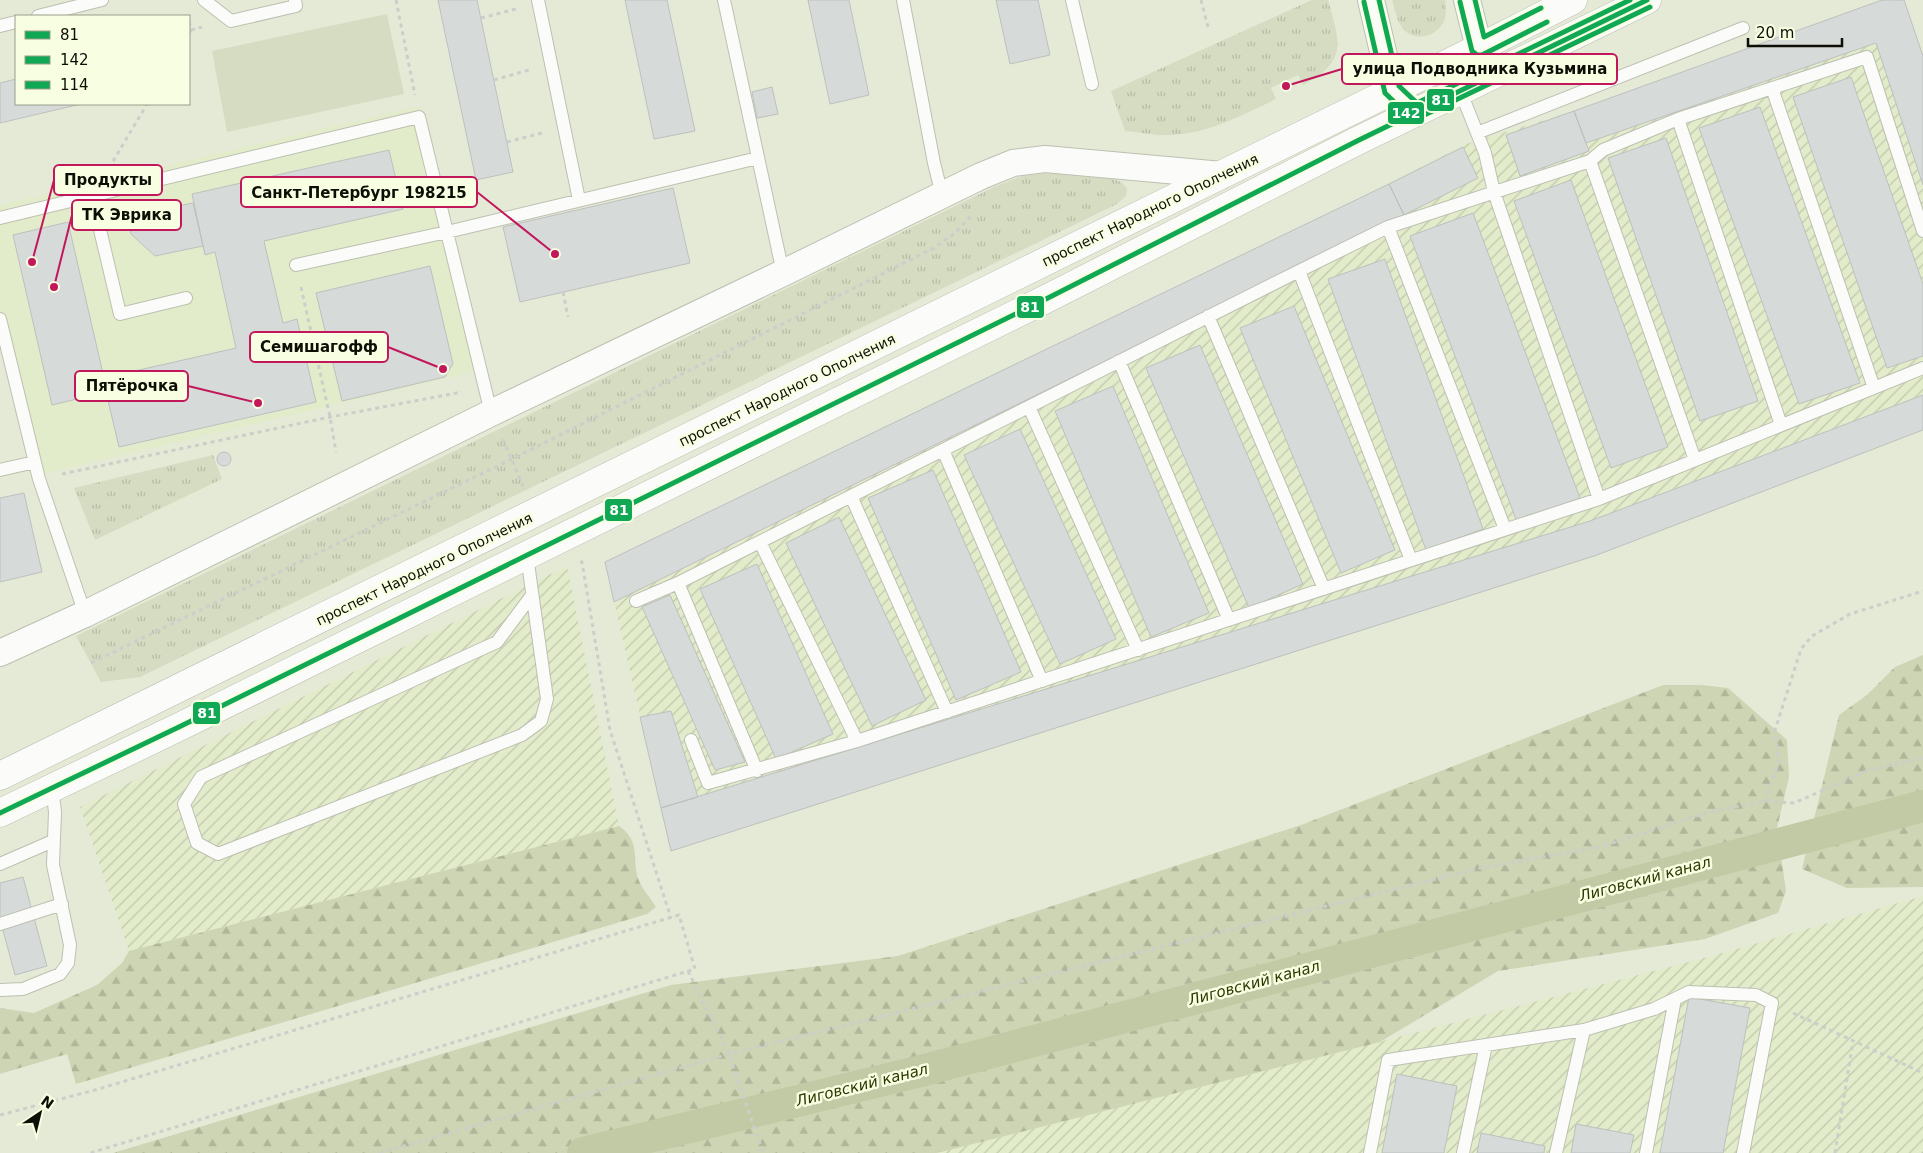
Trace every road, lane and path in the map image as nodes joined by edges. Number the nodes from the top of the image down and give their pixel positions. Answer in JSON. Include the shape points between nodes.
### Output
{"nodes":[{"id":1,"x":102,"y":0,"type":"edge"},
{"id":2,"x":204,"y":0,"type":"edge"},
{"id":3,"x":295,"y":0,"type":"edge"},
{"id":4,"x":396,"y":0,"type":"edge"},
{"id":5,"x":724,"y":0,"type":"edge"},
{"id":6,"x":903,"y":0,"type":"edge"},
{"id":7,"x":1072,"y":0,"type":"edge"},
{"id":8,"x":1201,"y":0,"type":"edge"},
{"id":9,"x":1371,"y":0,"type":"edge"},
{"id":10,"x":1467,"y":0,"type":"edge"},
{"id":11,"x":1573,"y":0,"type":"edge"},
{"id":12,"x":1647,"y":0,"type":"edge"},
{"id":13,"x":538,"y":2,"type":"edge"},
{"id":14,"x":42,"y":15,"type":"edge"},
{"id":15,"x":480,"y":18,"type":"dead end"},
{"id":16,"x":15,"y":22,"type":"edge"},
{"id":17,"x":0,"y":26,"type":"edge"},
{"id":18,"x":1208,"y":27,"type":"dead end"},
{"id":19,"x":1743,"y":28,"type":"dead end"},
{"id":20,"x":1479,"y":48,"type":"junction"},
{"id":21,"x":551,"y":64,"type":"junction"},
{"id":22,"x":494,"y":80,"type":"dead end"},
{"id":23,"x":1092,"y":84,"type":"dead end"},
{"id":24,"x":1470,"y":86,"type":"junction"},
{"id":25,"x":1772,"y":88,"type":"junction"},
{"id":26,"x":1392,"y":90,"type":"junction"},
{"id":27,"x":146,"y":105,"type":"edge"},
{"id":28,"x":1416,"y":112,"type":"junction"},
{"id":29,"x":419,"y":117,"type":"junction"},
{"id":30,"x":1678,"y":119,"type":"junction"},
{"id":31,"x":564,"y":127,"type":"junction"},
{"id":32,"x":1477,"y":133,"type":"junction"},
{"id":33,"x":507,"y":142,"type":"dead end"},
{"id":34,"x":758,"y":158,"type":"junction"},
{"id":35,"x":1590,"y":161,"type":"junction"},
{"id":36,"x":1222,"y":175,"type":"junction"},
{"id":37,"x":981,"y":176,"type":"junction"},
{"id":38,"x":1494,"y":192,"type":"junction"},
{"id":39,"x":942,"y":194,"type":"junction"},
{"id":40,"x":92,"y":196,"type":"junction"},
{"id":41,"x":579,"y":200,"type":"junction"},
{"id":42,"x":0,"y":218,"type":"edge"},
{"id":43,"x":1388,"y":227,"type":"junction"},
{"id":44,"x":1923,"y":231,"type":"edge"},
{"id":45,"x":447,"y":232,"type":"junction"},
{"id":46,"x":296,"y":265,"type":"dead end"},
{"id":47,"x":1299,"y":270,"type":"junction"},
{"id":48,"x":783,"y":273,"type":"junction"},
{"id":49,"x":563,"y":292,"type":"dead end"},
{"id":50,"x":302,"y":296,"type":"dead end"},
{"id":51,"x":186,"y":298,"type":"dead end"},
{"id":52,"x":1208,"y":316,"type":"junction"},
{"id":53,"x":568,"y":317,"type":"dead end"},
{"id":54,"x":0,"y":319,"type":"edge"},
{"id":55,"x":1118,"y":361,"type":"junction"},
{"id":56,"x":1923,"y":368,"type":"edge"},
{"id":57,"x":485,"y":388,"type":"junction"},
{"id":58,"x":1874,"y":388,"type":"junction"},
{"id":59,"x":1029,"y":406,"type":"junction"},
{"id":60,"x":491,"y":413,"type":"junction"},
{"id":61,"x":330,"y":417,"type":"junction"},
{"id":62,"x":1782,"y":425,"type":"junction"},
{"id":63,"x":942,"y":450,"type":"junction"},
{"id":64,"x":336,"y":452,"type":"dead end"},
{"id":65,"x":512,"y":459,"type":"junction"},
{"id":66,"x":1695,"y":460,"type":"junction"},
{"id":67,"x":35,"y":462,"type":"junction"},
{"id":68,"x":0,"y":470,"type":"edge"},
{"id":69,"x":56,"y":476,"type":"dead end"},
{"id":70,"x":525,"y":490,"type":"dead end"},
{"id":71,"x":851,"y":496,"type":"junction"},
{"id":72,"x":1599,"y":499,"type":"junction"},
{"id":73,"x":1506,"y":529,"type":"junction"},
{"id":74,"x":760,"y":542,"type":"junction"},
{"id":75,"x":527,"y":556,"type":"junction"},
{"id":76,"x":1411,"y":560,"type":"junction"},
{"id":77,"x":582,"y":562,"type":"dead end"},
{"id":78,"x":678,"y":583,"type":"junction"},
{"id":79,"x":1324,"y":589,"type":"junction"},
{"id":80,"x":1923,"y":590,"type":"edge"},
{"id":81,"x":532,"y":595,"type":"junction"},
{"id":82,"x":636,"y":601,"type":"dead end"},
{"id":83,"x":85,"y":614,"type":"junction"},
{"id":84,"x":1229,"y":620,"type":"junction"},
{"id":85,"x":1138,"y":650,"type":"junction"},
{"id":86,"x":0,"y":653,"type":"edge"},
{"id":87,"x":91,"y":663,"type":"dead end"},
{"id":88,"x":1042,"y":681,"type":"junction"},
{"id":89,"x":947,"y":712,"type":"junction"},
{"id":90,"x":691,"y":740,"type":"dead end"},
{"id":91,"x":857,"y":741,"type":"junction"},
{"id":92,"x":1923,"y":758,"type":"edge"},
{"id":93,"x":757,"y":770,"type":"junction"},
{"id":94,"x":0,"y":776,"type":"edge"},
{"id":95,"x":52,"y":787,"type":"junction"},
{"id":96,"x":1765,"y":801,"type":"junction"},
{"id":97,"x":0,"y":812,"type":"edge"},
{"id":98,"x":52,"y":840,"type":"junction"},
{"id":99,"x":0,"y":864,"type":"edge"},
{"id":100,"x":62,"y":904,"type":"junction"},
{"id":101,"x":671,"y":918,"type":"junction"},
{"id":102,"x":0,"y":924,"type":"edge"},
{"id":103,"x":688,"y":971,"type":"junction"},
{"id":104,"x":0,"y":990,"type":"edge"},
{"id":105,"x":1675,"y":999,"type":"junction"},
{"id":106,"x":1772,"y":1003,"type":"junction"},
{"id":107,"x":1584,"y":1030,"type":"junction"},
{"id":108,"x":1853,"y":1041,"type":"junction"},
{"id":109,"x":1486,"y":1045,"type":"junction"},
{"id":110,"x":729,"y":1054,"type":"junction"},
{"id":111,"x":1923,"y":1073,"type":"edge"},
{"id":112,"x":0,"y":1115,"type":"edge"},
{"id":113,"x":90,"y":1153,"type":"edge"},
{"id":114,"x":379,"y":1153,"type":"edge"},
{"id":115,"x":763,"y":1153,"type":"edge"},
{"id":116,"x":1370,"y":1153,"type":"edge"},
{"id":117,"x":1463,"y":1153,"type":"edge"},
{"id":118,"x":1556,"y":1153,"type":"edge"},
{"id":119,"x":1646,"y":1153,"type":"edge"},
{"id":120,"x":1743,"y":1153,"type":"edge"},
{"id":121,"x":1835,"y":1153,"type":"edge"}],
"edges":[{"from":1,"to":14,"type":"lane"},
{"from":2,"to":3,"type":"lane","via":[[232,21],[296,6]]},
{"from":4,"to":29,"type":"path"},
{"from":5,"to":34,"type":"lane"},
{"from":6,"to":39,"type":"lane"},
{"from":7,"to":23,"type":"lane"},
{"from":8,"to":18,"type":"path"},
{"from":9,"to":26,"type":"street"},
{"from":10,"to":20,"type":"street"},
{"from":11,"to":20,"type":"main road","name":"проспект Народного Ополчения"},
{"from":12,"to":24,"type":"main road"},
{"from":13,"to":15,"type":"path"},
{"from":13,"to":21,"type":"lane"},
{"from":16,"to":17,"type":"lane"},
{"from":19,"to":32,"type":"lane"},
{"from":20,"to":24,"type":"street"},
{"from":20,"to":26,"type":"main road","name":"проспект Народного Ополчения"},
{"from":21,"to":22,"type":"path"},
{"from":21,"to":31,"type":"lane"},
{"from":24,"to":28,"type":"main road"},
{"from":24,"to":32,"type":"lane"},
{"from":25,"to":30,"type":"lane"},
{"from":25,"to":44,"type":"lane","via":[[1867,57]]},
{"from":25,"to":58,"type":"lane"},
{"from":26,"to":28,"type":"street"},
{"from":26,"to":36,"type":"main road","name":"проспект Народного Ополчения"},
{"from":27,"to":40,"type":"path"},
{"from":28,"to":75,"type":"main road"},
{"from":29,"to":40,"type":"lane"},
{"from":29,"to":45,"type":"lane"},
{"from":30,"to":35,"type":"lane","via":[[1603,150]]},
{"from":30,"to":62,"type":"lane"},
{"from":31,"to":33,"type":"path"},
{"from":31,"to":41,"type":"lane"},
{"from":32,"to":38,"type":"lane","via":[[1486,153]]},
{"from":34,"to":41,"type":"lane"},
{"from":34,"to":48,"type":"lane"},
{"from":35,"to":38,"type":"lane"},
{"from":35,"to":66,"type":"lane"},
{"from":36,"to":37,"type":"street","via":[[1045,159],[1013,163]]},
{"from":36,"to":94,"type":"main road","name":"проспект Народного Ополчения"},
{"from":37,"to":39,"type":"street"},
{"from":37,"to":65,"type":"path","via":[[975,210],[955,233],[934,248]]},
{"from":38,"to":43,"type":"lane"},
{"from":38,"to":72,"type":"lane"},
{"from":39,"to":48,"type":"street"},
{"from":40,"to":42,"type":"lane"},
{"from":40,"to":51,"type":"lane","via":[[120,314]]},
{"from":41,"to":45,"type":"lane"},
{"from":43,"to":47,"type":"lane"},
{"from":43,"to":73,"type":"lane"},
{"from":45,"to":46,"type":"lane"},
{"from":45,"to":57,"type":"lane"},
{"from":47,"to":52,"type":"lane"},
{"from":47,"to":76,"type":"lane"},
{"from":48,"to":60,"type":"street"},
{"from":49,"to":53,"type":"path"},
{"from":50,"to":61,"type":"path"},
{"from":52,"to":55,"type":"lane"},
{"from":52,"to":79,"type":"lane"},
{"from":54,"to":67,"type":"lane"},
{"from":55,"to":59,"type":"lane"},
{"from":55,"to":84,"type":"lane"},
{"from":56,"to":58,"type":"lane"},
{"from":57,"to":60,"type":"lane"},
{"from":57,"to":61,"type":"path"},
{"from":58,"to":62,"type":"lane"},
{"from":59,"to":63,"type":"lane"},
{"from":59,"to":85,"type":"lane"},
{"from":60,"to":65,"type":"path"},
{"from":60,"to":83,"type":"street"},
{"from":61,"to":64,"type":"path"},
{"from":61,"to":69,"type":"path"},
{"from":62,"to":66,"type":"lane"},
{"from":63,"to":71,"type":"lane"},
{"from":63,"to":88,"type":"lane"},
{"from":65,"to":70,"type":"path"},
{"from":65,"to":87,"type":"path"},
{"from":66,"to":72,"type":"lane"},
{"from":67,"to":68,"type":"lane"},
{"from":67,"to":83,"type":"lane"},
{"from":71,"to":74,"type":"lane"},
{"from":71,"to":89,"type":"lane"},
{"from":72,"to":73,"type":"lane"},
{"from":73,"to":76,"type":"lane"},
{"from":74,"to":78,"type":"lane"},
{"from":74,"to":91,"type":"lane"},
{"from":75,"to":81,"type":"lane"},
{"from":75,"to":95,"type":"main road"},
{"from":76,"to":79,"type":"lane"},
{"from":77,"to":101,"type":"path","via":[[610,730]]},
{"from":78,"to":82,"type":"lane"},
{"from":78,"to":93,"type":"lane"},
{"from":79,"to":84,"type":"lane"},
{"from":80,"to":96,"type":"path","via":[[1850,614],[1812,636],[1801,649],[1775,730],[1779,762]]},
{"from":81,"to":81,"type":"lane","via":[[497,642],[202,777],[184,804],[197,843],[218,854],[522,735],[541,721],[547,699]]},
{"from":83,"to":86,"type":"street"},
{"from":84,"to":85,"type":"lane"},
{"from":85,"to":88,"type":"lane"},
{"from":88,"to":89,"type":"lane"},
{"from":89,"to":91,"type":"lane"},
{"from":90,"to":93,"type":"lane","via":[[708,783]]},
{"from":91,"to":93,"type":"lane"},
{"from":92,"to":96,"type":"path","via":[[1869,770],[1794,804]]},
{"from":95,"to":97,"type":"main road"},
{"from":95,"to":98,"type":"lane"},
{"from":96,"to":110,"type":"path","via":[[1705,813],[1600,847],[1480,868]]},
{"from":98,"to":99,"type":"lane"},
{"from":98,"to":100,"type":"lane","via":[[52,865]]},
{"from":100,"to":102,"type":"lane"},
{"from":100,"to":104,"type":"lane","via":[[70,945],[68,963],[60,974],[23,989]]},
{"from":101,"to":103,"type":"path","via":[[679,915],[695,969]]},
{"from":101,"to":112,"type":"path"},
{"from":103,"to":110,"type":"path"},
{"from":103,"to":113,"type":"path"},
{"from":105,"to":106,"type":"lane","via":[[1689,992],[1698,992],[1756,995]]},
{"from":105,"to":107,"type":"lane","via":[[1654,1009]]},
{"from":105,"to":119,"type":"lane"},
{"from":106,"to":108,"type":"path"},
{"from":106,"to":120,"type":"lane"},
{"from":107,"to":109,"type":"lane"},
{"from":107,"to":118,"type":"lane"},
{"from":108,"to":111,"type":"path"},
{"from":108,"to":121,"type":"path"},
{"from":109,"to":116,"type":"lane","via":[[1388,1060]]},
{"from":109,"to":117,"type":"lane"},
{"from":110,"to":114,"type":"path"},
{"from":110,"to":115,"type":"path"}]}
